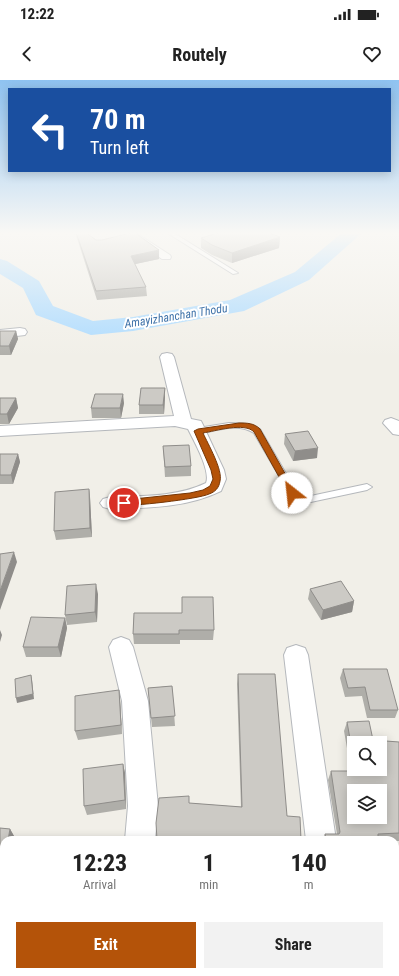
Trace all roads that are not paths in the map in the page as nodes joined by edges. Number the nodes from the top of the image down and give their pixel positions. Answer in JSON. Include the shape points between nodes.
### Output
{"nodes":[{"id":1,"x":20,"y":332,"type":"dead end"},
{"id":2,"x":0,"y":334,"type":"edge"},
{"id":3,"x":167,"y":357,"type":"dead end"},
{"id":4,"x":184,"y":422,"type":"junction"},
{"id":5,"x":0,"y":431,"type":"edge"},
{"id":6,"x":198,"y":431,"type":"junction"},
{"id":7,"x":367,"y":487,"type":"dead end"},
{"id":8,"x":110,"y":503,"type":"dead end"},
{"id":9,"x":121,"y":647,"type":"dead end"},
{"id":10,"x":296,"y":656,"type":"dead end"},
{"id":11,"x":140,"y":836,"type":"edge"},
{"id":12,"x":320,"y":836,"type":"edge"}],
"edges":[{"from":1,"to":2,"type":"street"},
{"from":3,"to":4,"type":"street"},
{"from":4,"to":5,"type":"street"},
{"from":4,"to":6,"type":"street","via":[[195,425]]},
{"from":6,"to":7,"type":"lane","via":[[239,425],[254,427],[292,493],[300,499],[312,499]]},
{"from":6,"to":8,"type":"street","via":[[215,470],[217,479],[214,487],[190,496]]},
{"from":9,"to":11,"type":"street","via":[[135,701],[143,806]]},
{"from":10,"to":12,"type":"street"}]}
